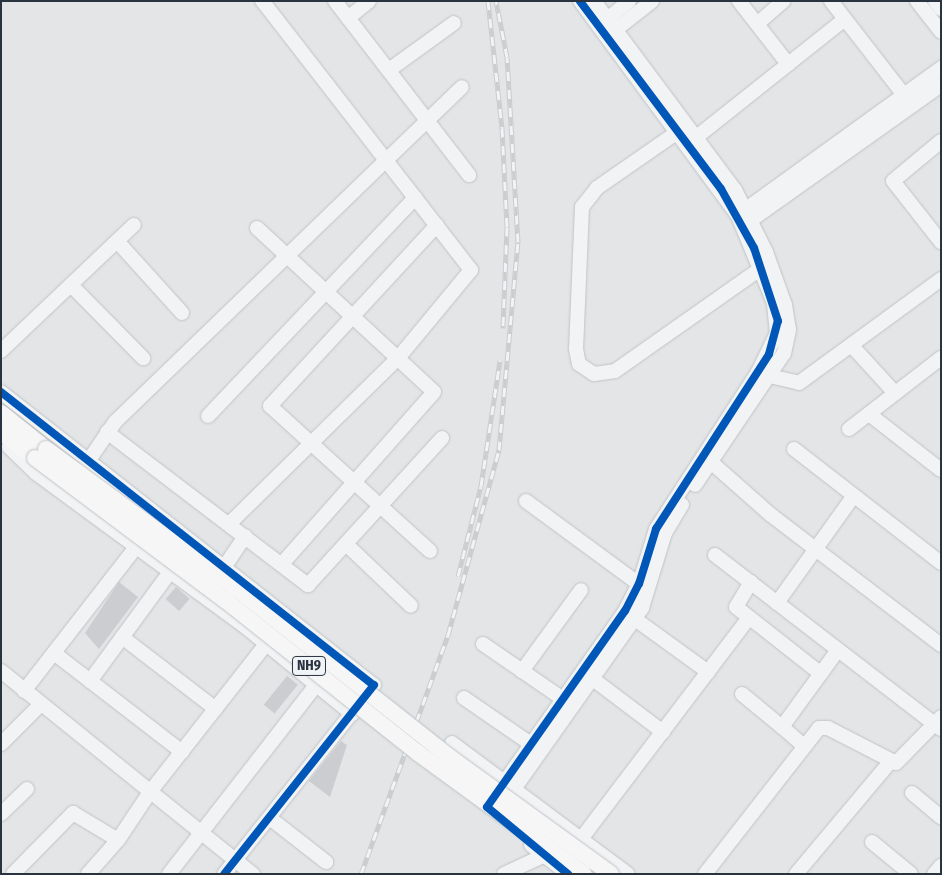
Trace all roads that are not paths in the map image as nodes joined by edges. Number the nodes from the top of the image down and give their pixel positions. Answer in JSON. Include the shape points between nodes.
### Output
{"nodes":[{"id":1,"x":262,"y":1,"type":"edge"},
{"id":2,"x":335,"y":1,"type":"edge"},
{"id":3,"x":369,"y":1,"type":"edge"},
{"id":4,"x":580,"y":1,"type":"edge"},
{"id":5,"x":594,"y":1,"type":"edge"},
{"id":6,"x":629,"y":1,"type":"edge"},
{"id":7,"x":652,"y":1,"type":"edge"},
{"id":8,"x":739,"y":1,"type":"edge"},
{"id":9,"x":783,"y":1,"type":"edge"},
{"id":10,"x":831,"y":1,"type":"edge"},
{"id":11,"x":917,"y":1,"type":"edge"},
{"id":12,"x":934,"y":1,"type":"edge"},
{"id":13,"x":941,"y":9,"type":"edge"},
{"id":14,"x":348,"y":18,"type":"junction"},
{"id":15,"x":845,"y":19,"type":"junction"},
{"id":16,"x":454,"y":22,"type":"dead end"},
{"id":17,"x":757,"y":24,"type":"junction"},
{"id":18,"x":607,"y":28,"type":"junction"},
{"id":19,"x":941,"y":32,"type":"edge"},
{"id":20,"x":788,"y":64,"type":"junction"},
{"id":21,"x":941,"y":68,"type":"edge"},
{"id":22,"x":389,"y":70,"type":"junction"},
{"id":23,"x":941,"y":85,"type":"edge"},
{"id":24,"x":462,"y":87,"type":"dead end"},
{"id":25,"x":904,"y":95,"type":"junction"},
{"id":26,"x":425,"y":118,"type":"junction"},
{"id":27,"x":679,"y":131,"type":"junction"},
{"id":28,"x":692,"y":141,"type":"junction"},
{"id":29,"x":941,"y":141,"type":"edge"},
{"id":30,"x":385,"y":160,"type":"junction"},
{"id":31,"x":469,"y":175,"type":"dead end"},
{"id":32,"x":415,"y":198,"type":"junction"},
{"id":33,"x":744,"y":218,"type":"junction"},
{"id":34,"x":134,"y":225,"type":"dead end"},
{"id":35,"x":437,"y":225,"type":"junction"},
{"id":36,"x":257,"y":228,"type":"dead end"},
{"id":37,"x":117,"y":241,"type":"junction"},
{"id":38,"x":941,"y":242,"type":"edge"},
{"id":39,"x":287,"y":255,"type":"junction"},
{"id":40,"x":766,"y":265,"type":"junction"},
{"id":41,"x":941,"y":279,"type":"edge"},
{"id":42,"x":71,"y":285,"type":"junction"},
{"id":43,"x":329,"y":293,"type":"junction"},
{"id":44,"x":182,"y":313,"type":"dead end"},
{"id":45,"x":354,"y":316,"type":"junction"},
{"id":46,"x":852,"y":346,"type":"junction"},
{"id":47,"x":1,"y":351,"type":"edge"},
{"id":48,"x":399,"y":357,"type":"junction"},
{"id":49,"x":143,"y":358,"type":"dead end"},
{"id":50,"x":941,"y":358,"type":"edge"},
{"id":51,"x":764,"y":375,"type":"junction"},
{"id":52,"x":1,"y":392,"type":"edge"},
{"id":53,"x":895,"y":393,"type":"junction"},
{"id":54,"x":1,"y":413,"type":"edge"},
{"id":55,"x":869,"y":414,"type":"junction"},
{"id":56,"x":208,"y":416,"type":"dead end"},
{"id":57,"x":849,"y":429,"type":"dead end"},
{"id":58,"x":107,"y":432,"type":"junction"},
{"id":59,"x":442,"y":438,"type":"dead end"},
{"id":60,"x":8,"y":443,"type":"edge"},
{"id":61,"x":313,"y":446,"type":"junction"},
{"id":62,"x":794,"y":449,"type":"dead end"},
{"id":63,"x":40,"y":453,"type":"junction"},
{"id":64,"x":707,"y":459,"type":"junction"},
{"id":65,"x":87,"y":463,"type":"junction"},
{"id":66,"x":941,"y":470,"type":"edge"},
{"id":67,"x":356,"y":484,"type":"junction"},
{"id":68,"x":853,"y":497,"type":"junction"},
{"id":69,"x":526,"y":501,"type":"dead end"},
{"id":70,"x":381,"y":507,"type":"junction"},
{"id":71,"x":229,"y":524,"type":"junction"},
{"id":72,"x":244,"y":536,"type":"junction"},
{"id":73,"x":347,"y":545,"type":"junction"},
{"id":74,"x":136,"y":547,"type":"junction"},
{"id":75,"x":815,"y":550,"type":"junction"},
{"id":76,"x":430,"y":551,"type":"dead end"},
{"id":77,"x":715,"y":555,"type":"dead end"},
{"id":78,"x":282,"y":564,"type":"junction"},
{"id":79,"x":941,"y":564,"type":"edge"},
{"id":80,"x":225,"y":566,"type":"junction"},
{"id":81,"x":170,"y":572,"type":"junction"},
{"id":82,"x":751,"y":582,"type":"junction"},
{"id":83,"x":639,"y":584,"type":"junction"},
{"id":84,"x":582,"y":590,"type":"dead end"},
{"id":85,"x":777,"y":603,"type":"junction"},
{"id":86,"x":411,"y":606,"type":"dead end"},
{"id":87,"x":630,"y":615,"type":"junction"},
{"id":88,"x":748,"y":618,"type":"junction"},
{"id":89,"x":122,"y":637,"type":"junction"},
{"id":90,"x":266,"y":644,"type":"junction"},
{"id":91,"x":483,"y":644,"type":"dead end"},
{"id":92,"x":941,"y":645,"type":"edge"},
{"id":93,"x":838,"y":650,"type":"junction"},
{"id":94,"x":54,"y":653,"type":"junction"},
{"id":95,"x":522,"y":671,"type":"junction"},
{"id":96,"x":2,"y":672,"type":"edge"},
{"id":97,"x":708,"y":672,"type":"junction"},
{"id":98,"x":587,"y":674,"type":"junction"},
{"id":99,"x":821,"y":674,"type":"junction"},
{"id":100,"x":90,"y":680,"type":"junction"},
{"id":101,"x":316,"y":685,"type":"junction"},
{"id":102,"x":24,"y":692,"type":"junction"},
{"id":103,"x":742,"y":694,"type":"dead end"},
{"id":104,"x":464,"y":698,"type":"dead end"},
{"id":105,"x":567,"y":702,"type":"junction"},
{"id":106,"x":40,"y":706,"type":"junction"},
{"id":107,"x":216,"y":709,"type":"junction"},
{"id":108,"x":352,"y":714,"type":"junction"},
{"id":109,"x":939,"y":724,"type":"edge"},
{"id":110,"x":782,"y":727,"type":"junction"},
{"id":111,"x":663,"y":732,"type":"junction"},
{"id":112,"x":452,"y":743,"type":"dead end"},
{"id":113,"x":1,"y":744,"type":"edge"},
{"id":114,"x":804,"y":746,"type":"junction"},
{"id":115,"x":535,"y":747,"type":"junction"},
{"id":116,"x":182,"y":752,"type":"junction"},
{"id":117,"x":890,"y":762,"type":"junction"},
{"id":118,"x":509,"y":785,"type":"junction"},
{"id":119,"x":27,"y":789,"type":"dead end"},
{"id":120,"x":150,"y":792,"type":"junction"},
{"id":121,"x":912,"y":793,"type":"dead end"},
{"id":122,"x":1,"y":814,"type":"edge"},
{"id":123,"x":941,"y":817,"type":"edge"},
{"id":124,"x":271,"y":819,"type":"junction"},
{"id":125,"x":200,"y":834,"type":"junction"},
{"id":126,"x":581,"y":839,"type":"junction"},
{"id":127,"x":118,"y":840,"type":"junction"},
{"id":128,"x":872,"y":842,"type":"dead end"},
{"id":129,"x":545,"y":855,"type":"junction"},
{"id":130,"x":235,"y":859,"type":"junction"},
{"id":131,"x":326,"y":862,"type":"dead end"},
{"id":132,"x":941,"y":866,"type":"edge"},
{"id":133,"x":13,"y":874,"type":"edge"},
{"id":134,"x":88,"y":874,"type":"edge"},
{"id":135,"x":169,"y":874,"type":"edge"},
{"id":136,"x":224,"y":874,"type":"edge"},
{"id":137,"x":253,"y":874,"type":"edge"},
{"id":138,"x":504,"y":874,"type":"edge"},
{"id":139,"x":568,"y":874,"type":"edge"},
{"id":140,"x":584,"y":874,"type":"edge"},
{"id":141,"x":611,"y":874,"type":"edge"},
{"id":142,"x":628,"y":874,"type":"edge"},
{"id":143,"x":705,"y":874,"type":"edge"},
{"id":144,"x":796,"y":874,"type":"edge"},
{"id":145,"x":911,"y":874,"type":"edge"},
{"id":146,"x":934,"y":874,"type":"edge"}],
"edges":[{"from":1,"to":30,"type":"street"},
{"from":2,"to":14,"type":"street"},
{"from":3,"to":14,"type":"street"},
{"from":4,"to":18,"type":"street"},
{"from":5,"to":18,"type":"street"},
{"from":6,"to":18,"type":"street"},
{"from":7,"to":18,"type":"street"},
{"from":8,"to":17,"type":"street"},
{"from":9,"to":17,"type":"street"},
{"from":10,"to":15,"type":"street"},
{"from":11,"to":19,"type":"street"},
{"from":12,"to":13,"type":"street"},
{"from":14,"to":22,"type":"street"},
{"from":15,"to":20,"type":"street"},
{"from":15,"to":25,"type":"street"},
{"from":16,"to":22,"type":"street"},
{"from":17,"to":20,"type":"street"},
{"from":18,"to":27,"type":"street"},
{"from":18,"to":28,"type":"street"},
{"from":20,"to":28,"type":"street"},
{"from":21,"to":25,"type":"street"},
{"from":22,"to":26,"type":"street"},
{"from":23,"to":33,"type":"street"},
{"from":24,"to":26,"type":"street"},
{"from":25,"to":33,"type":"street"},
{"from":26,"to":30,"type":"street"},
{"from":26,"to":31,"type":"street"},
{"from":27,"to":28,"type":"street"},
{"from":27,"to":40,"type":"street","via":[[597,188],[582,207],[576,349],[579,364],[594,374],[615,371]]},
{"from":28,"to":33,"type":"street"},
{"from":29,"to":38,"type":"street","via":[[893,181]]},
{"from":30,"to":32,"type":"street"},
{"from":30,"to":39,"type":"street"},
{"from":32,"to":35,"type":"street"},
{"from":32,"to":43,"type":"street"},
{"from":33,"to":40,"type":"street"},
{"from":34,"to":37,"type":"street"},
{"from":35,"to":45,"type":"street"},
{"from":35,"to":48,"type":"street","via":[[471,270]]},
{"from":36,"to":39,"type":"street"},
{"from":37,"to":42,"type":"street"},
{"from":37,"to":44,"type":"street"},
{"from":39,"to":43,"type":"street"},
{"from":39,"to":58,"type":"street"},
{"from":40,"to":51,"type":"street","via":[[789,330]]},
{"from":41,"to":46,"type":"street"},
{"from":42,"to":47,"type":"street"},
{"from":42,"to":49,"type":"street"},
{"from":43,"to":45,"type":"street"},
{"from":43,"to":56,"type":"street"},
{"from":45,"to":48,"type":"street"},
{"from":45,"to":61,"type":"street","via":[[270,406]]},
{"from":46,"to":51,"type":"street","via":[[799,383]]},
{"from":46,"to":53,"type":"street"},
{"from":48,"to":61,"type":"street"},
{"from":48,"to":67,"type":"street","via":[[433,394]]},
{"from":50,"to":53,"type":"street"},
{"from":51,"to":64,"type":"street"},
{"from":52,"to":65,"type":"street"},
{"from":53,"to":55,"type":"street"},
{"from":54,"to":63,"type":"main road","number":"NH9"},
{"from":55,"to":57,"type":"street"},
{"from":55,"to":66,"type":"street"},
{"from":58,"to":65,"type":"street"},
{"from":58,"to":71,"type":"street"},
{"from":59,"to":70,"type":"street"},
{"from":60,"to":63,"type":"main road","number":"NH9"},
{"from":60,"to":74,"type":"street","via":[[36,473]]},
{"from":61,"to":67,"type":"street"},
{"from":61,"to":71,"type":"street"},
{"from":62,"to":68,"type":"street"},
{"from":63,"to":140,"type":"main road","number":"NH9","bridge":true,"via":[[418,753]]},
{"from":63,"to":141,"type":"main road","number":"NH9","bridge":true,"via":[[238,590],[448,756]]},
{"from":64,"to":75,"type":"street"},
{"from":64,"to":83,"type":"street","via":[[656,529]]},
{"from":64,"to":87,"type":"street","via":[[665,533],[652,586]]},
{"from":65,"to":80,"type":"street"},
{"from":67,"to":70,"type":"street"},
{"from":67,"to":78,"type":"street"},
{"from":68,"to":75,"type":"street"},
{"from":68,"to":79,"type":"street"},
{"from":69,"to":83,"type":"street"},
{"from":70,"to":73,"type":"street"},
{"from":70,"to":76,"type":"street"},
{"from":71,"to":72,"type":"street"},
{"from":72,"to":78,"type":"street"},
{"from":72,"to":80,"type":"street"},
{"from":73,"to":78,"type":"street","via":[[309,585]]},
{"from":73,"to":86,"type":"street"},
{"from":74,"to":81,"type":"street"},
{"from":74,"to":94,"type":"street"},
{"from":75,"to":85,"type":"street"},
{"from":75,"to":92,"type":"street"},
{"from":77,"to":82,"type":"street"},
{"from":80,"to":108,"type":"street","via":[[373,684]]},
{"from":81,"to":89,"type":"street"},
{"from":81,"to":90,"type":"street"},
{"from":82,"to":85,"type":"street"},
{"from":82,"to":88,"type":"street","via":[[736,604]]},
{"from":83,"to":87,"type":"street"},
{"from":84,"to":95,"type":"street"},
{"from":85,"to":93,"type":"street"},
{"from":87,"to":97,"type":"street"},
{"from":87,"to":98,"type":"street"},
{"from":88,"to":97,"type":"street"},
{"from":88,"to":99,"type":"street"},
{"from":89,"to":100,"type":"street"},
{"from":89,"to":107,"type":"street"},
{"from":90,"to":101,"type":"street"},
{"from":90,"to":107,"type":"street"},
{"from":91,"to":95,"type":"street"},
{"from":93,"to":99,"type":"street"},
{"from":93,"to":109,"type":"street"},
{"from":94,"to":100,"type":"street"},
{"from":94,"to":102,"type":"street"},
{"from":95,"to":105,"type":"street"},
{"from":96,"to":102,"type":"street"},
{"from":97,"to":111,"type":"street"},
{"from":98,"to":105,"type":"street"},
{"from":98,"to":111,"type":"street"},
{"from":99,"to":110,"type":"street"},
{"from":100,"to":116,"type":"street"},
{"from":101,"to":108,"type":"street"},
{"from":101,"to":125,"type":"street"},
{"from":102,"to":106,"type":"street"},
{"from":103,"to":110,"type":"street"},
{"from":104,"to":115,"type":"street"},
{"from":105,"to":115,"type":"street"},
{"from":106,"to":113,"type":"street"},
{"from":106,"to":120,"type":"street"},
{"from":107,"to":116,"type":"street"},
{"from":108,"to":124,"type":"street"},
{"from":109,"to":117,"type":"street","via":[[900,762]]},
{"from":110,"to":114,"type":"street"},
{"from":111,"to":126,"type":"street"},
{"from":112,"to":118,"type":"street"},
{"from":114,"to":117,"type":"street","via":[[824,727]]},
{"from":114,"to":143,"type":"street"},
{"from":115,"to":118,"type":"street"},
{"from":116,"to":120,"type":"street"},
{"from":117,"to":144,"type":"street"},
{"from":118,"to":126,"type":"street"},
{"from":118,"to":129,"type":"street","via":[[488,809]]},
{"from":119,"to":122,"type":"street"},
{"from":120,"to":125,"type":"street"},
{"from":120,"to":127,"type":"street"},
{"from":121,"to":123,"type":"street"},
{"from":124,"to":130,"type":"street"},
{"from":124,"to":131,"type":"street"},
{"from":125,"to":130,"type":"street"},
{"from":125,"to":135,"type":"street"},
{"from":126,"to":142,"type":"street"},
{"from":127,"to":133,"type":"street","via":[[73,813]]},
{"from":127,"to":134,"type":"street"},
{"from":128,"to":145,"type":"street"},
{"from":129,"to":138,"type":"street"},
{"from":129,"to":139,"type":"street"},
{"from":130,"to":136,"type":"street"},
{"from":130,"to":137,"type":"street"},
{"from":132,"to":146,"type":"street"}]}
